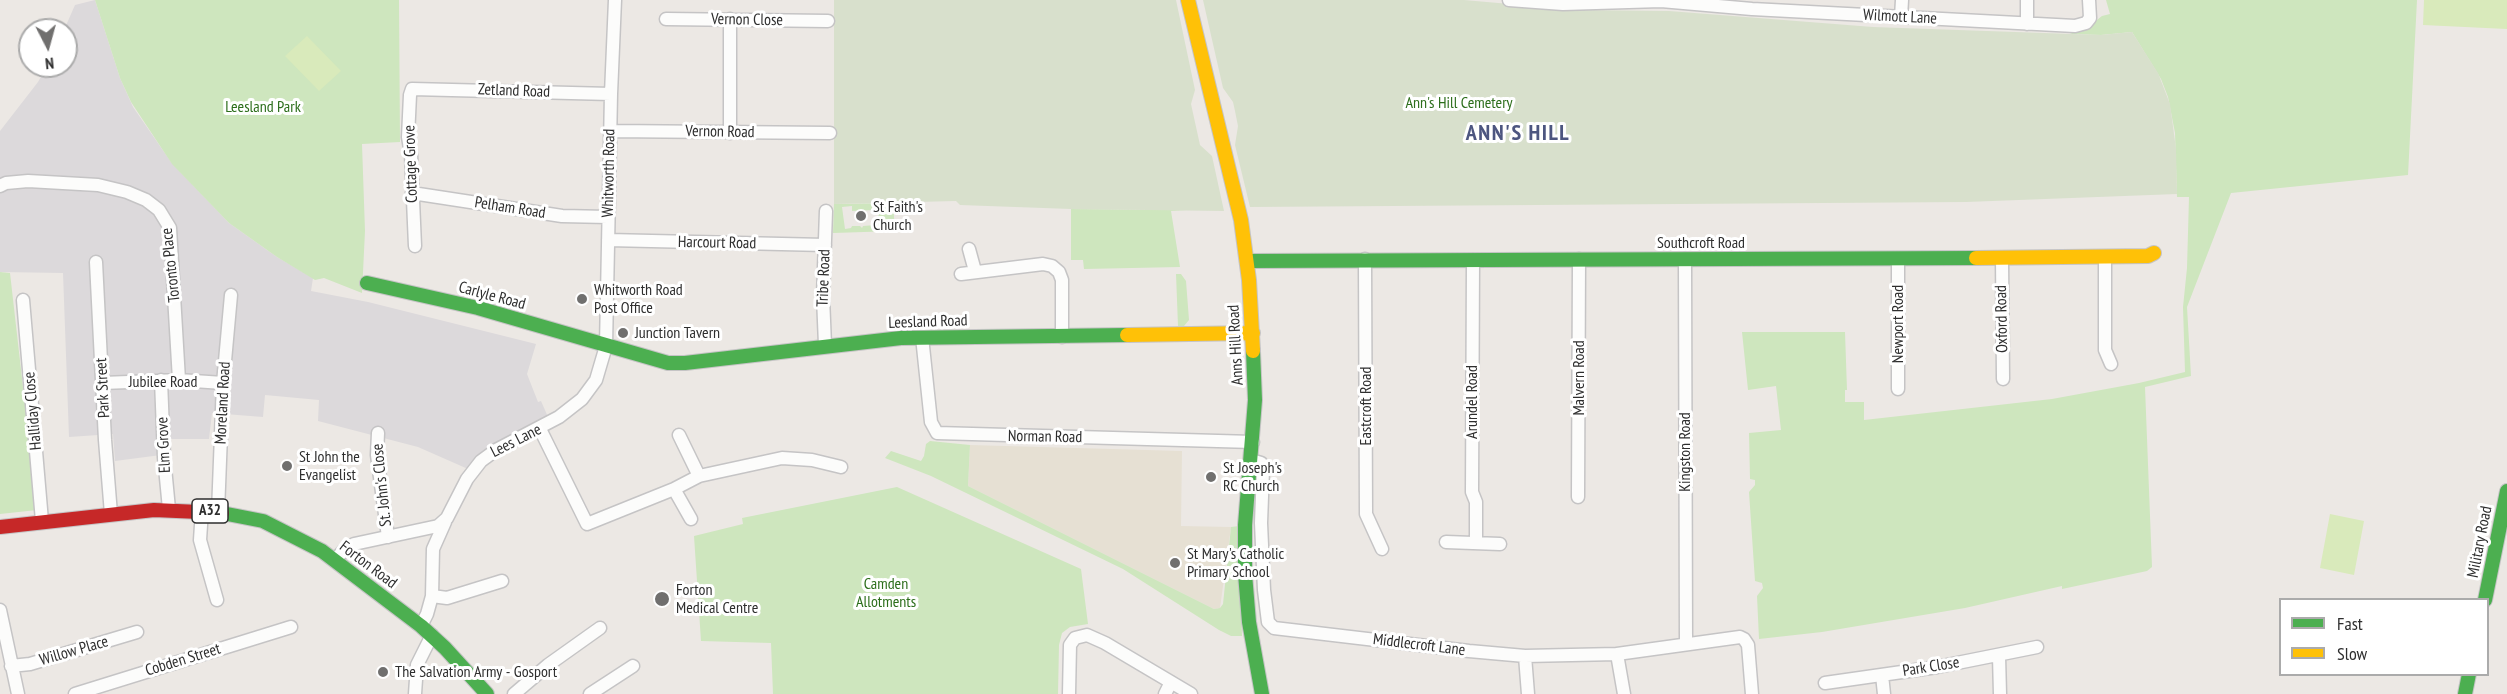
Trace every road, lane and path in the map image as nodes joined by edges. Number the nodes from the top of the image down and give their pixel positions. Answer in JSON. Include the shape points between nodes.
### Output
{"nodes":[{"id":1,"x":615,"y":0,"type":"edge"},
{"id":2,"x":1188,"y":0,"type":"edge"},
{"id":3,"x":1509,"y":0,"type":"edge"},
{"id":4,"x":1902,"y":0,"type":"edge"},
{"id":5,"x":2027,"y":0,"type":"edge"},
{"id":6,"x":2089,"y":0,"type":"edge"},
{"id":7,"x":1661,"y":1,"type":"edge"},
{"id":8,"x":1779,"y":5,"type":"edge"},
{"id":9,"x":1902,"y":17,"type":"junction"},
{"id":10,"x":666,"y":19,"type":"dead end"},
{"id":11,"x":730,"y":19,"type":"junction"},
{"id":12,"x":828,"y":21,"type":"dead end"},
{"id":13,"x":2028,"y":24,"type":"junction"},
{"id":14,"x":418,"y":88,"type":"joint"},
{"id":15,"x":610,"y":94,"type":"junction"},
{"id":16,"x":610,"y":131,"type":"junction"},
{"id":17,"x":730,"y":133,"type":"junction"},
{"id":18,"x":830,"y":133,"type":"dead end"},
{"id":19,"x":0,"y":186,"type":"edge"},
{"id":20,"x":412,"y":193,"type":"junction"},
{"id":21,"x":826,"y":211,"type":"dead end"},
{"id":22,"x":608,"y":217,"type":"junction"},
{"id":23,"x":608,"y":240,"type":"junction"},
{"id":24,"x":825,"y":245,"type":"junction"},
{"id":25,"x":415,"y":246,"type":"dead end"},
{"id":26,"x":969,"y":249,"type":"dead end"},
{"id":27,"x":2154,"y":253,"type":"dead end"},
{"id":28,"x":2105,"y":257,"type":"junction"},
{"id":29,"x":1898,"y":258,"type":"junction"},
{"id":30,"x":2002,"y":258,"type":"junction"},
{"id":31,"x":1579,"y":259,"type":"junction"},
{"id":32,"x":1365,"y":260,"type":"junction"},
{"id":33,"x":1473,"y":260,"type":"junction"},
{"id":34,"x":1685,"y":260,"type":"junction"},
{"id":35,"x":1247,"y":261,"type":"junction"},
{"id":36,"x":96,"y":262,"type":"dead end"},
{"id":37,"x":975,"y":271,"type":"junction"},
{"id":38,"x":961,"y":274,"type":"dead end"},
{"id":39,"x":367,"y":282,"type":"dead end"},
{"id":40,"x":231,"y":295,"type":"dead end"},
{"id":41,"x":23,"y":300,"type":"dead end"},
{"id":42,"x":1253,"y":333,"type":"junction"},
{"id":43,"x":922,"y":337,"type":"junction"},
{"id":44,"x":1062,"y":337,"type":"junction"},
{"id":45,"x":825,"y":345,"type":"junction"},
{"id":46,"x":606,"y":346,"type":"junction"},
{"id":47,"x":2111,"y":364,"type":"dead end"},
{"id":48,"x":2003,"y":379,"type":"dead end"},
{"id":49,"x":161,"y":380,"type":"junction"},
{"id":50,"x":179,"y":380,"type":"junction"},
{"id":51,"x":103,"y":383,"type":"junction"},
{"id":52,"x":223,"y":383,"type":"junction"},
{"id":53,"x":1898,"y":389,"type":"dead end"},
{"id":54,"x":540,"y":429,"type":"junction"},
{"id":55,"x":378,"y":433,"type":"dead end"},
{"id":56,"x":679,"y":435,"type":"dead end"},
{"id":57,"x":1253,"y":442,"type":"junction"},
{"id":58,"x":1251,"y":460,"type":"junction"},
{"id":59,"x":842,"y":467,"type":"dead end"},
{"id":60,"x":699,"y":476,"type":"junction"},
{"id":61,"x":674,"y":489,"type":"junction"},
{"id":62,"x":2507,"y":491,"type":"edge"},
{"id":63,"x":1578,"y":496,"type":"dead end"},
{"id":64,"x":169,"y":509,"type":"junction"},
{"id":65,"x":202,"y":510,"type":"junction"},
{"id":66,"x":218,"y":512,"type":"junction"},
{"id":67,"x":111,"y":514,"type":"junction"},
{"id":68,"x":447,"y":518,"type":"junction"},
{"id":69,"x":691,"y":519,"type":"dead end"},
{"id":70,"x":42,"y":521,"type":"junction"},
{"id":71,"x":0,"y":527,"type":"edge"},
{"id":72,"x":420,"y":531,"type":"junction"},
{"id":73,"x":388,"y":537,"type":"junction"},
{"id":74,"x":1446,"y":542,"type":"dead end"},
{"id":75,"x":1476,"y":543,"type":"junction"},
{"id":76,"x":1500,"y":544,"type":"dead end"},
{"id":77,"x":433,"y":549,"type":"junction"},
{"id":78,"x":1382,"y":549,"type":"dead end"},
{"id":79,"x":335,"y":560,"type":"junction"},
{"id":80,"x":502,"y":581,"type":"dead end"},
{"id":81,"x":432,"y":596,"type":"junction"},
{"id":82,"x":2485,"y":598,"type":"edge"},
{"id":83,"x":217,"y":600,"type":"dead end"},
{"id":84,"x":0,"y":610,"type":"edge"},
{"id":85,"x":291,"y":627,"type":"dead end"},
{"id":86,"x":600,"y":628,"type":"dead end"},
{"id":87,"x":427,"y":631,"type":"junction"},
{"id":88,"x":137,"y":632,"type":"dead end"},
{"id":89,"x":1686,"y":644,"type":"junction"},
{"id":90,"x":2037,"y":647,"type":"dead end"},
{"id":91,"x":1617,"y":654,"type":"junction"},
{"id":92,"x":1525,"y":656,"type":"junction"},
{"id":93,"x":2000,"y":656,"type":"junction"},
{"id":94,"x":11,"y":666,"type":"junction"},
{"id":95,"x":633,"y":666,"type":"dead end"},
{"id":96,"x":1882,"y":675,"type":"junction"},
{"id":97,"x":2469,"y":676,"type":"edge"},
{"id":98,"x":1171,"y":682,"type":"junction"},
{"id":99,"x":1825,"y":683,"type":"dead end"},
{"id":100,"x":609,"y":689,"type":"edge"},
{"id":101,"x":18,"y":694,"type":"edge"},
{"id":102,"x":75,"y":694,"type":"edge"},
{"id":103,"x":415,"y":694,"type":"edge"},
{"id":104,"x":487,"y":694,"type":"edge"},
{"id":105,"x":514,"y":694,"type":"edge"},
{"id":106,"x":590,"y":694,"type":"edge"},
{"id":107,"x":1069,"y":694,"type":"edge"},
{"id":108,"x":1165,"y":694,"type":"edge"},
{"id":109,"x":1191,"y":694,"type":"edge"},
{"id":110,"x":1262,"y":694,"type":"edge"},
{"id":111,"x":1528,"y":694,"type":"edge"},
{"id":112,"x":1624,"y":694,"type":"edge"},
{"id":113,"x":1752,"y":694,"type":"edge"},
{"id":114,"x":1884,"y":694,"type":"edge"},
{"id":115,"x":2000,"y":694,"type":"edge"},
{"id":116,"x":2464,"y":694,"type":"edge"}],
"edges":[{"from":1,"to":15,"type":"street","name":"Whitworth Road"},
{"from":2,"to":35,"type":"street","name":"Anns Hill Road","via":[[1241,220]]},
{"from":3,"to":7,"type":"street","name":"Wilmott Lane","via":[[1563,4]]},
{"from":4,"to":9,"type":"street"},
{"from":5,"to":13,"type":"street"},
{"from":6,"to":13,"type":"street","name":"Wilmott Lane","via":[[2091,16],[2083,24]]},
{"from":7,"to":8,"type":"street","name":"Wilmott Lane"},
{"from":8,"to":9,"type":"street","name":"Wilmott Lane"},
{"from":9,"to":13,"type":"street","name":"Wilmott Lane"},
{"from":10,"to":11,"type":"street","name":"Vernon Close"},
{"from":11,"to":12,"type":"street","name":"Vernon Close"},
{"from":11,"to":17,"type":"street"},
{"from":14,"to":15,"type":"street","name":"Zetland Road"},
{"from":14,"to":20,"type":"street","name":"Cottage Grove","via":[[412,89],[410,95]]},
{"from":15,"to":16,"type":"street","name":"Whitworth Road"},
{"from":16,"to":17,"type":"street","name":"Vernon Road"},
{"from":16,"to":22,"type":"street","name":"Whitworth Road"},
{"from":17,"to":18,"type":"street","name":"Vernon Road"},
{"from":19,"to":50,"type":"street","name":"Toronto Place","via":[[28,181],[98,185],[127,192],[159,210],[170,228]]},
{"from":20,"to":22,"type":"street","name":"Pelham Road","via":[[562,216]]},
{"from":20,"to":25,"type":"street","name":"Cottage Grove"},
{"from":21,"to":24,"type":"street","name":"Tribe Road"},
{"from":22,"to":23,"type":"street","name":"Whitworth Road"},
{"from":23,"to":24,"type":"street","name":"Harcourt Road"},
{"from":23,"to":46,"type":"street","name":"Whitworth Road"},
{"from":24,"to":45,"type":"street","name":"Tribe Road"},
{"from":26,"to":37,"type":"street"},
{"from":27,"to":28,"type":"street","name":"Southcroft Road"},
{"from":28,"to":30,"type":"street","name":"Southcroft Road"},
{"from":28,"to":47,"type":"street","via":[[2104,350]]},
{"from":29,"to":30,"type":"street","name":"Southcroft Road"},
{"from":29,"to":34,"type":"street","name":"Southcroft Road"},
{"from":29,"to":53,"type":"street","name":"Newport Road"},
{"from":30,"to":48,"type":"street","name":"Oxford Road"},
{"from":31,"to":33,"type":"street","name":"Southcroft Road"},
{"from":31,"to":34,"type":"street","name":"Southcroft Road"},
{"from":31,"to":63,"type":"street","name":"Malvern Road"},
{"from":32,"to":33,"type":"street","name":"Southcroft Road"},
{"from":32,"to":35,"type":"street","name":"Southcroft Road"},
{"from":32,"to":78,"type":"street","name":"Eastcroft Road","via":[[1366,514]]},
{"from":33,"to":75,"type":"street","name":"Arundel Road","via":[[1472,492],[1476,502]]},
{"from":34,"to":89,"type":"street","name":"Kingston Road"},
{"from":35,"to":42,"type":"street","name":"Anns Hill Road"},
{"from":36,"to":51,"type":"street","name":"Park Street"},
{"from":37,"to":38,"type":"street"},
{"from":37,"to":44,"type":"street","via":[[1043,264],[1055,267],[1062,280]]},
{"from":39,"to":46,"type":"street","name":"Carlyle Road","via":[[478,308]]},
{"from":40,"to":52,"type":"street","name":"Moreland Road"},
{"from":41,"to":70,"type":"street","name":"Halliday Close"},
{"from":42,"to":44,"type":"street","name":"Leesland Road"},
{"from":42,"to":57,"type":"street","name":"Anns Hill Road"},
{"from":43,"to":44,"type":"street","name":"Leesland Road"},
{"from":43,"to":45,"type":"street","name":"Leesland Road"},
{"from":43,"to":57,"type":"street","name":"Norman Road","via":[[931,422],[937,434]]},
{"from":45,"to":46,"type":"street","name":"Leesland Road","via":[[685,363],[668,363]]},
{"from":46,"to":54,"type":"street","name":"Lees Lane","via":[[590,391]]},
{"from":49,"to":50,"type":"street","name":"Jubilee Road"},
{"from":49,"to":51,"type":"street","name":"Jubilee Road"},
{"from":49,"to":64,"type":"street","name":"Elm Grove"},
{"from":50,"to":52,"type":"street","name":"Jubilee Road"},
{"from":51,"to":67,"type":"street","name":"Park Street"},
{"from":52,"to":66,"type":"street","name":"Moreland Road"},
{"from":54,"to":61,"type":"street","via":[[587,524]]},
{"from":54,"to":68,"type":"street","name":"Lees Lane","via":[[481,461]]},
{"from":55,"to":73,"type":"street","name":"St. John's Close","via":[[377,455]]},
{"from":56,"to":60,"type":"street"},
{"from":57,"to":58,"type":"street","name":"Anns Hill Road"},
{"from":58,"to":92,"type":"street","name":"Middlecroft Lane","via":[[1261,463],[1263,470],[1263,559],[1267,614],[1272,627]]},
{"from":58,"to":110,"type":"street","name":"Anns Hill Road","via":[[1245,574]]},
{"from":59,"to":60,"type":"street","via":[[782,458]]},
{"from":60,"to":61,"type":"street"},
{"from":61,"to":69,"type":"street"},
{"from":62,"to":82,"type":"street","name":"Military Road"},
{"from":64,"to":65,"type":"street","name":"Forton Road","number":"A32"},
{"from":64,"to":67,"type":"street","name":"Forton Road","number":"A32"},
{"from":65,"to":66,"type":"street","name":"Forton Road","number":"A32"},
{"from":65,"to":83,"type":"street","via":[[200,540]]},
{"from":66,"to":79,"type":"street","name":"Forton Road","number":"A32","via":[[272,524]]},
{"from":67,"to":70,"type":"street","name":"Forton Road","number":"A32"},
{"from":68,"to":72,"type":"street","via":[[438,526]]},
{"from":68,"to":77,"type":"street","name":"Lees Lane"},
{"from":70,"to":71,"type":"street","name":"Forton Road","number":"A32"},
{"from":72,"to":73,"type":"street"},
{"from":72,"to":77,"type":"street","via":[[431,535]]},
{"from":73,"to":79,"type":"street","via":[[354,544]]},
{"from":74,"to":75,"type":"street"},
{"from":75,"to":76,"type":"street"},
{"from":77,"to":81,"type":"street"},
{"from":79,"to":87,"type":"street","name":"Forton Road","number":"A32"},
{"from":80,"to":81,"type":"street","via":[[447,598]]},
{"from":81,"to":87,"type":"street"},
{"from":84,"to":94,"type":"street"},
{"from":85,"to":102,"type":"street","name":"Cobden Street"},
{"from":86,"to":105,"type":"street"},
{"from":87,"to":103,"type":"street","via":[[417,665]]},
{"from":87,"to":104,"type":"street","name":"Forton Road","number":"A32"},
{"from":88,"to":94,"type":"street","name":"Willow Place","via":[[30,664]]},
{"from":89,"to":91,"type":"street","name":"Middlecroft Lane"},
{"from":89,"to":113,"type":"street","name":"Middlecroft Lane","via":[[1742,637],[1748,645]]},
{"from":90,"to":93,"type":"street","name":"Park Close"},
{"from":91,"to":92,"type":"street","name":"Middlecroft Lane"},
{"from":91,"to":112,"type":"street"},
{"from":92,"to":111,"type":"street"},
{"from":93,"to":96,"type":"street","name":"Park Close"},
{"from":93,"to":115,"type":"street"},
{"from":94,"to":101,"type":"street"},
{"from":95,"to":100,"type":"street"},
{"from":96,"to":99,"type":"street","name":"Park Close"},
{"from":96,"to":114,"type":"street"},
{"from":97,"to":116,"type":"street"},
{"from":98,"to":107,"type":"street","via":[[1093,637],[1080,635],[1070,645]]},
{"from":98,"to":108,"type":"street"},
{"from":98,"to":109,"type":"street"},
{"from":100,"to":106,"type":"street"}]}
